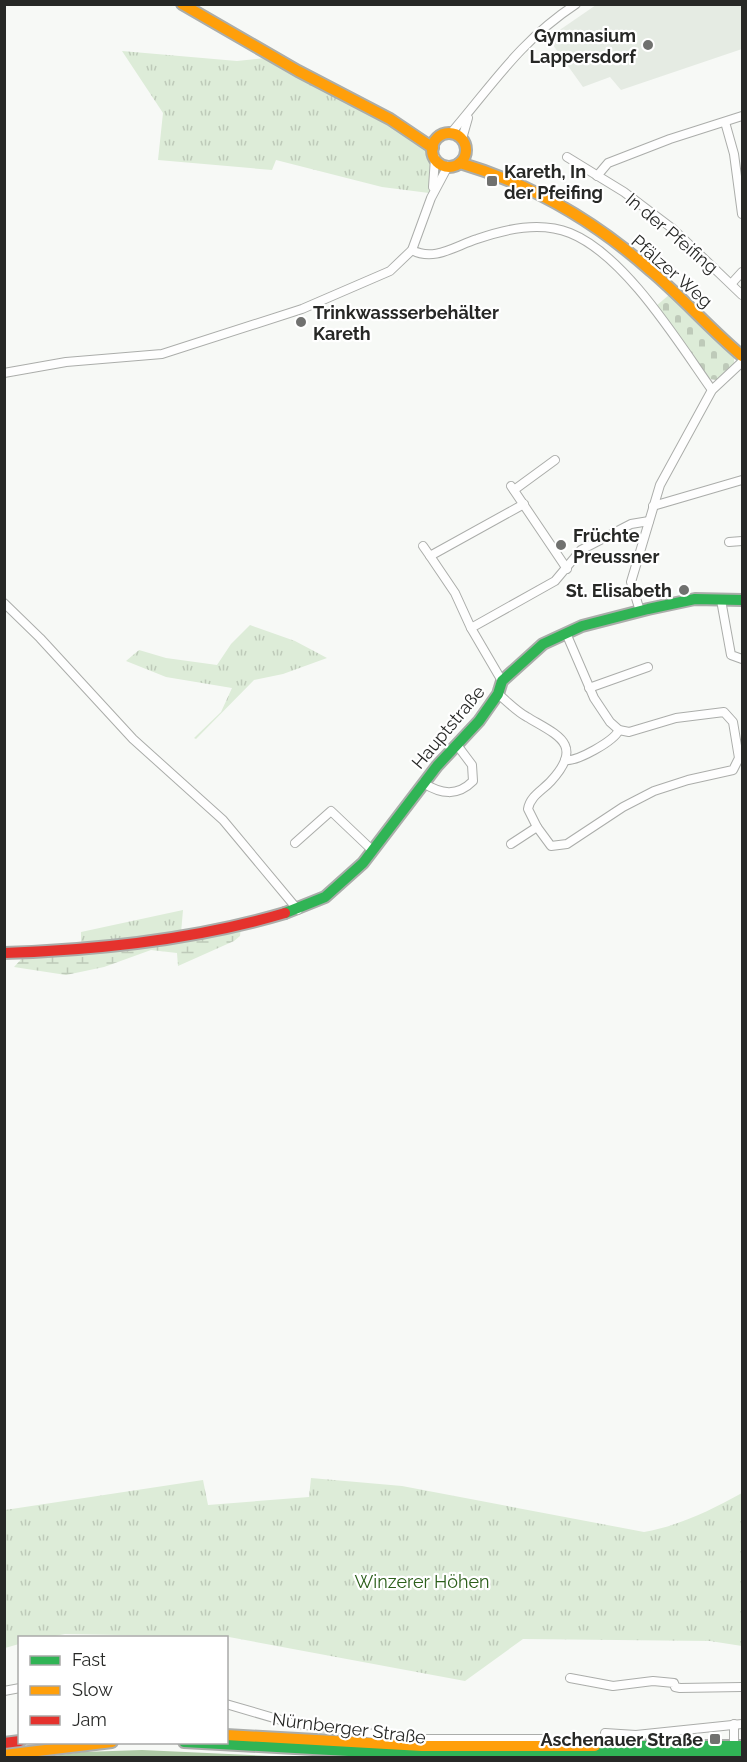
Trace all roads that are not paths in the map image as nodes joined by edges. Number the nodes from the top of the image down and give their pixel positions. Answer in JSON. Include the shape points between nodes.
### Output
{"nodes":[{"id":1,"x":182,"y":4,"type":"edge"},
{"id":2,"x":576,"y":4,"type":"edge"},
{"id":3,"x":469,"y":113,"type":"junction"},
{"id":4,"x":742,"y":117,"type":"edge"},
{"id":5,"x":390,"y":119,"type":"junction"},
{"id":6,"x":725,"y":122,"type":"junction"},
{"id":7,"x":446,"y":135,"type":"junction"},
{"id":8,"x":462,"y":139,"type":"junction"},
{"id":9,"x":466,"y":151,"type":"junction"},
{"id":10,"x":434,"y":153,"type":"junction"},
{"id":11,"x":567,"y":156,"type":"dead end"},
{"id":12,"x":460,"y":163,"type":"junction"},
{"id":13,"x":447,"y":166,"type":"junction"},
{"id":14,"x":597,"y":176,"type":"junction"},
{"id":15,"x":506,"y":179,"type":"junction"},
{"id":16,"x":431,"y":198,"type":"junction"},
{"id":17,"x":742,"y":214,"type":"edge"},
{"id":18,"x":412,"y":250,"type":"junction"},
{"id":19,"x":742,"y":272,"type":"edge"},
{"id":20,"x":732,"y":283,"type":"junction"},
{"id":21,"x":742,"y":295,"type":"edge"},
{"id":22,"x":742,"y":356,"type":"edge"},
{"id":23,"x":742,"y":362,"type":"edge"},
{"id":24,"x":4,"y":373,"type":"edge"},
{"id":25,"x":712,"y":390,"type":"junction"},
{"id":26,"x":555,"y":460,"type":"dead end"},
{"id":27,"x":742,"y":480,"type":"edge"},
{"id":28,"x":524,"y":504,"type":"junction"},
{"id":29,"x":653,"y":506,"type":"junction"},
{"id":30,"x":649,"y":521,"type":"junction"},
{"id":31,"x":742,"y":541,"type":"edge"},
{"id":32,"x":729,"y":542,"type":"dead end"},
{"id":33,"x":423,"y":546,"type":"dead end"},
{"id":34,"x":430,"y":556,"type":"junction"},
{"id":35,"x":567,"y":569,"type":"junction"},
{"id":36,"x":721,"y":600,"type":"junction"},
{"id":37,"x":742,"y":600,"type":"edge"},
{"id":38,"x":4,"y":603,"type":"edge"},
{"id":39,"x":640,"y":611,"type":"junction"},
{"id":40,"x":471,"y":628,"type":"junction"},
{"id":41,"x":566,"y":633,"type":"junction"},
{"id":42,"x":742,"y":659,"type":"edge"},
{"id":43,"x":648,"y":667,"type":"dead end"},
{"id":44,"x":502,"y":681,"type":"junction"},
{"id":45,"x":589,"y":688,"type":"junction"},
{"id":46,"x":498,"y":694,"type":"junction"},
{"id":47,"x":619,"y":730,"type":"junction"},
{"id":48,"x":457,"y":745,"type":"junction"},
{"id":49,"x":565,"y":760,"type":"junction"},
{"id":50,"x":423,"y":783,"type":"junction"},
{"id":51,"x":537,"y":827,"type":"junction"},
{"id":52,"x":295,"y":843,"type":"dead end"},
{"id":53,"x":511,"y":844,"type":"dead end"},
{"id":54,"x":372,"y":850,"type":"junction"},
{"id":55,"x":298,"y":910,"type":"junction"},
{"id":56,"x":4,"y":953,"type":"edge"},
{"id":57,"x":570,"y":1678,"type":"dead end"},
{"id":58,"x":742,"y":1687,"type":"edge"},
{"id":59,"x":228,"y":1705,"type":"edge"},
{"id":60,"x":738,"y":1724,"type":"edge"},
{"id":61,"x":605,"y":1733,"type":"dead end"},
{"id":62,"x":228,"y":1735,"type":"edge"},
{"id":63,"x":546,"y":1739,"type":"dead end"},
{"id":64,"x":92,"y":1744,"type":"edge"},
{"id":65,"x":203,"y":1744,"type":"edge"},
{"id":66,"x":738,"y":1750,"type":"edge"},
{"id":67,"x":4,"y":1755,"type":"edge"}],
"edges":[{"from":1,"to":5,"type":"street","via":[[268,55]]},
{"from":2,"to":3,"type":"street","via":[[520,49]]},
{"from":3,"to":7,"type":"street"},
{"from":3,"to":8,"type":"street"},
{"from":4,"to":6,"type":"street"},
{"from":5,"to":7,"type":"street","via":[[430,135]]},
{"from":5,"to":10,"type":"street"},
{"from":6,"to":14,"type":"street","via":[[608,163]]},
{"from":6,"to":17,"type":"street","via":[[734,154]]},
{"from":7,"to":8,"type":"street"},
{"from":7,"to":10,"type":"street"},
{"from":8,"to":9,"type":"street"},
{"from":9,"to":12,"type":"street"},
{"from":9,"to":15,"type":"street"},
{"from":10,"to":13,"type":"street"},
{"from":10,"to":16,"type":"street","via":[[436,169]]},
{"from":11,"to":14,"type":"street","name":"In der Pfeifing"},
{"from":12,"to":13,"type":"street"},
{"from":12,"to":15,"type":"street"},
{"from":13,"to":16,"type":"street"},
{"from":14,"to":20,"type":"street","name":"In der Pfeifing","via":[[674,229]]},
{"from":15,"to":22,"type":"street","name":"Pfälzer Weg","via":[[576,216],[652,271]]},
{"from":16,"to":18,"type":"street"},
{"from":18,"to":24,"type":"street","via":[[390,272],[302,309],[162,354],[66,362]]},
{"from":18,"to":25,"type":"street","via":[[430,256],[519,228],[568,232],[589,242],[619,269],[658,314]]},
{"from":19,"to":20,"type":"street"},
{"from":20,"to":21,"type":"street","name":"In der Pfeifing"},
{"from":23,"to":25,"type":"street"},
{"from":25,"to":29,"type":"street","via":[[660,485]]},
{"from":26,"to":28,"type":"street","via":[[513,488]]},
{"from":27,"to":29,"type":"street"},
{"from":28,"to":34,"type":"street"},
{"from":28,"to":35,"type":"street"},
{"from":29,"to":30,"type":"street"},
{"from":30,"to":35,"type":"street","via":[[631,524],[581,550]]},
{"from":30,"to":39,"type":"street","via":[[631,582]]},
{"from":31,"to":32,"type":"street"},
{"from":33,"to":34,"type":"street"},
{"from":34,"to":40,"type":"street","via":[[455,593]]},
{"from":35,"to":40,"type":"street","via":[[555,581]]},
{"from":36,"to":37,"type":"street","name":"Hauptstraße"},
{"from":36,"to":39,"type":"street","name":"Hauptstraße","via":[[695,599]]},
{"from":36,"to":42,"type":"street","via":[[730,655]]},
{"from":38,"to":55,"type":"street","via":[[133,739],[223,820]]},
{"from":39,"to":41,"type":"street","name":"Hauptstraße"},
{"from":40,"to":44,"type":"street"},
{"from":41,"to":44,"type":"street","name":"Hauptstraße","via":[[543,644]]},
{"from":41,"to":45,"type":"street"},
{"from":43,"to":45,"type":"street"},
{"from":44,"to":46,"type":"street","name":"Hauptstraße"},
{"from":45,"to":47,"type":"street"},
{"from":46,"to":48,"type":"street","name":"Hauptstraße"},
{"from":46,"to":49,"type":"street","via":[[524,716],[558,734],[565,744]]},
{"from":47,"to":49,"type":"street","via":[[614,739],[574,760]]},
{"from":47,"to":51,"type":"street","via":[[629,732],[676,718],[724,712],[733,722],[738,763],[729,771],[643,796],[561,846],[548,843]]},
{"from":48,"to":50,"type":"street","name":"Hauptstraße"},
{"from":48,"to":50,"type":"street","via":[[472,765],[473,781],[465,788],[446,793]]},
{"from":49,"to":51,"type":"street","via":[[529,804],[529,815]]},
{"from":50,"to":54,"type":"street","name":"Hauptstraße"},
{"from":51,"to":53,"type":"street"},
{"from":52,"to":54,"type":"street","via":[[331,812]]},
{"from":54,"to":55,"type":"street","name":"Hauptstraße","via":[[345,881],[325,897]]},
{"from":55,"to":56,"type":"street","name":"Hauptstraße","via":[[217,931],[119,946]]},
{"from":57,"to":58,"type":"street","via":[[613,1686],[653,1681],[674,1683],[680,1688]]},
{"from":59,"to":63,"type":"street","name":"Nürnberger Straße","via":[[291,1723],[412,1739]]},
{"from":60,"to":61,"type":"street","via":[[636,1736]]},
{"from":60,"to":66,"type":"street"},
{"from":62,"to":66,"type":"street","via":[[422,1746]]},
{"from":64,"to":67,"type":"street"},
{"from":65,"to":66,"type":"street","via":[[410,1755]]}]}
